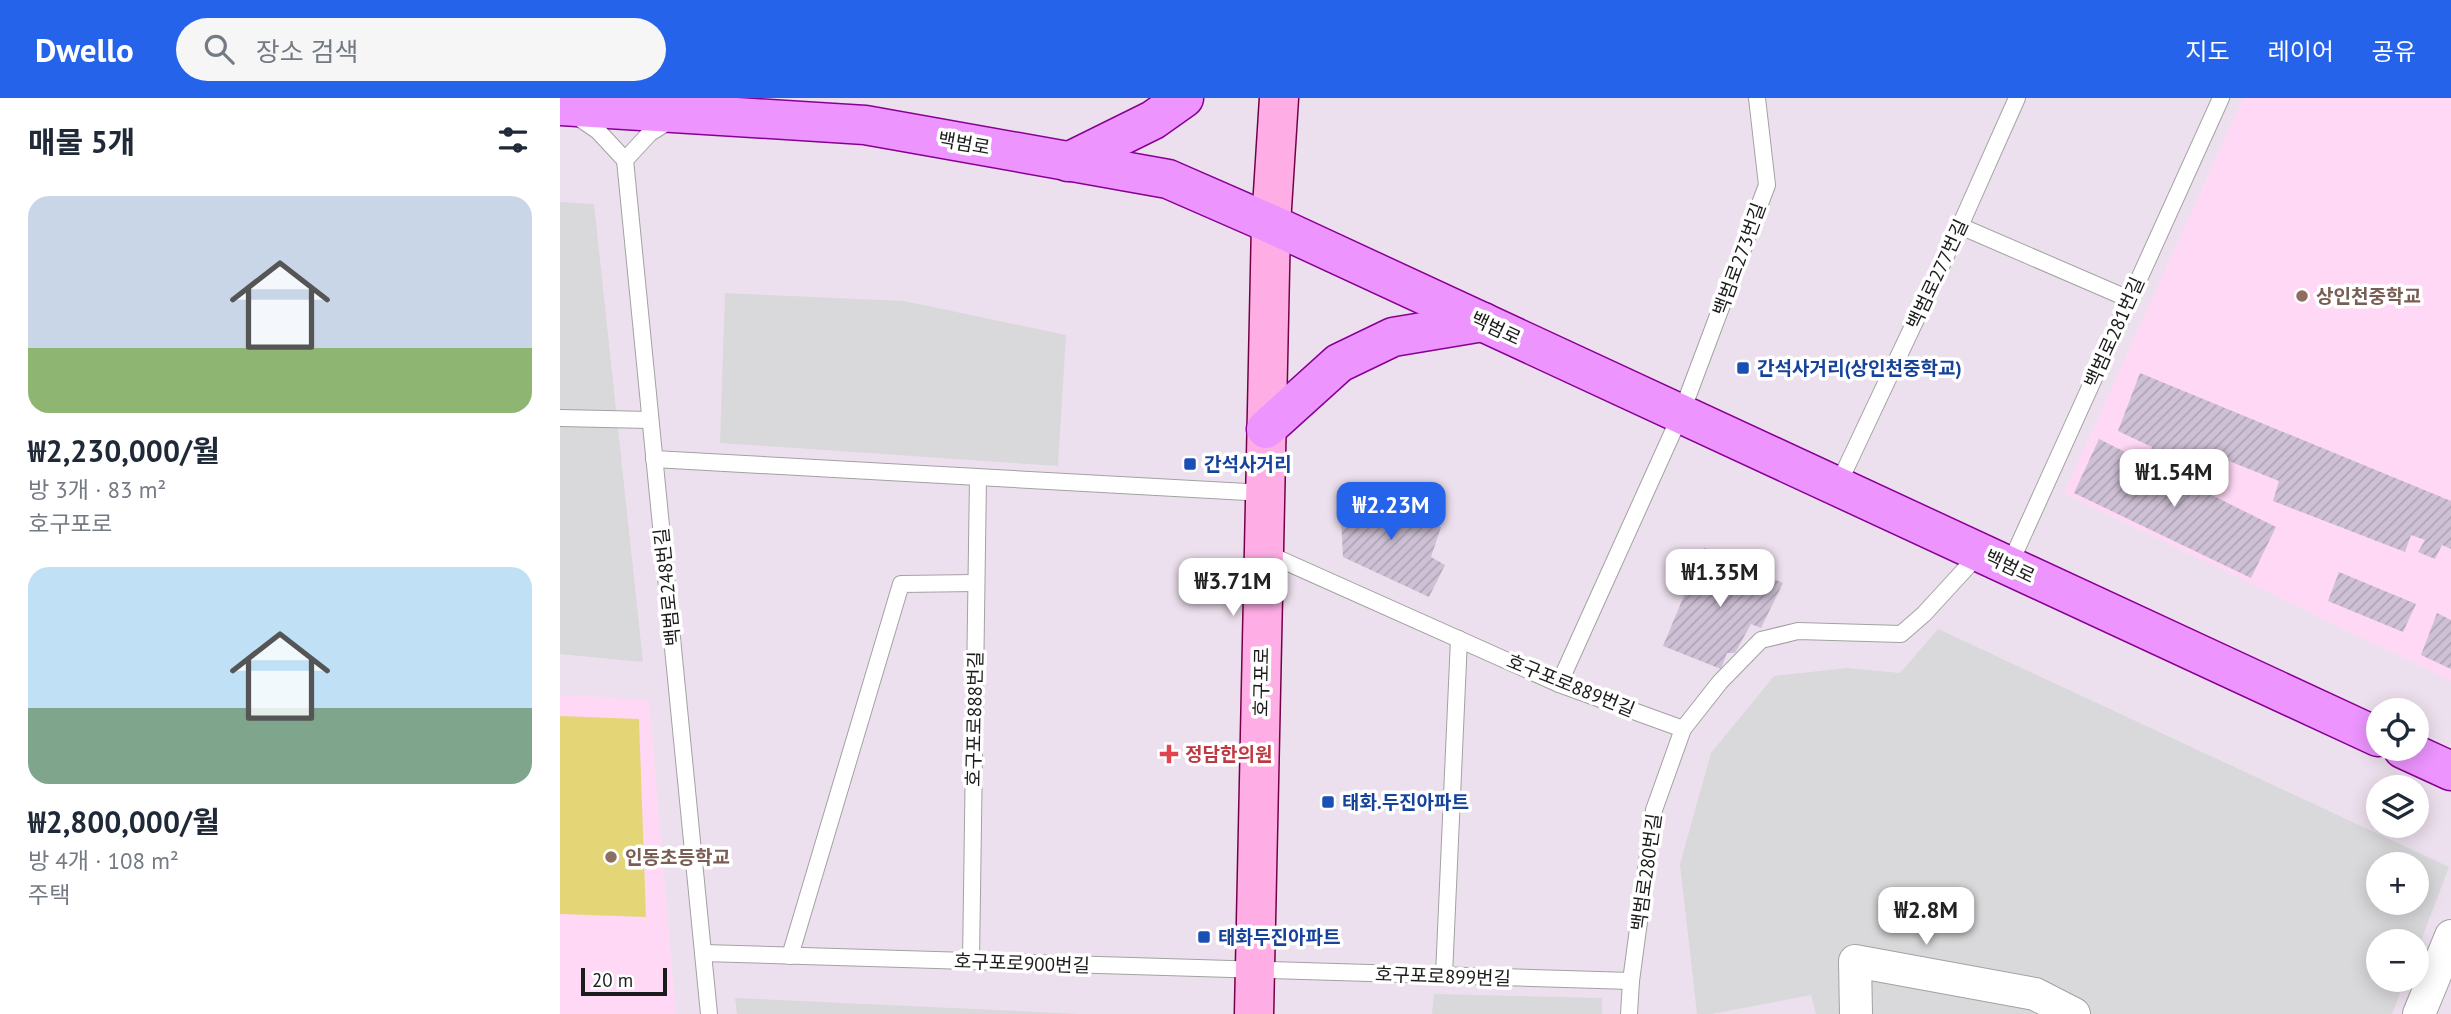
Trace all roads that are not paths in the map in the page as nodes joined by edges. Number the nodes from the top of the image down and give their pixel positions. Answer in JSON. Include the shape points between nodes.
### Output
{"nodes":[{"id":1,"x":1184,"y":98,"type":"edge"},
{"id":2,"x":1279,"y":98,"type":"edge"},
{"id":3,"x":1757,"y":98,"type":"edge"},
{"id":4,"x":2017,"y":98,"type":"edge"},
{"id":5,"x":2221,"y":98,"type":"edge"},
{"id":6,"x":619,"y":105,"type":"edge"},
{"id":7,"x":561,"y":106,"type":"edge"},
{"id":8,"x":684,"y":113,"type":"junction"},
{"id":9,"x":625,"y":160,"type":"junction"},
{"id":10,"x":1068,"y":162,"type":"junction"},
{"id":11,"x":1271,"y":224,"type":"junction"},
{"id":12,"x":1960,"y":226,"type":"junction"},
{"id":13,"x":2129,"y":299,"type":"junction"},
{"id":14,"x":1483,"y":322,"type":"junction"},
{"id":15,"x":1681,"y":414,"type":"junction"},
{"id":16,"x":560,"y":418,"type":"edge"},
{"id":17,"x":650,"y":420,"type":"junction"},
{"id":18,"x":1266,"y":429,"type":"junction"},
{"id":19,"x":654,"y":459,"type":"junction"},
{"id":20,"x":978,"y":477,"type":"junction"},
{"id":21,"x":1837,"y":487,"type":"junction"},
{"id":22,"x":1265,"y":493,"type":"junction"},
{"id":23,"x":1264,"y":552,"type":"junction"},
{"id":24,"x":1995,"y":559,"type":"junction"},
{"id":25,"x":976,"y":583,"type":"junction"},
{"id":26,"x":1459,"y":639,"type":"junction"},
{"id":27,"x":1559,"y":684,"type":"junction"},
{"id":28,"x":1683,"y":729,"type":"junction"},
{"id":29,"x":2366,"y":731,"type":"edge"},
{"id":30,"x":2429,"y":761,"type":"edge"},
{"id":31,"x":2451,"y":771,"type":"edge"},
{"id":32,"x":2451,"y":936,"type":"edge"},
{"id":33,"x":703,"y":953,"type":"junction"},
{"id":34,"x":790,"y":956,"type":"junction"},
{"id":35,"x":971,"y":961,"type":"junction"},
{"id":36,"x":1255,"y":970,"type":"junction"},
{"id":37,"x":1444,"y":975,"type":"junction"},
{"id":38,"x":1631,"y":981,"type":"junction"},
{"id":39,"x":709,"y":1014,"type":"edge"},
{"id":40,"x":1254,"y":1014,"type":"edge"},
{"id":41,"x":1629,"y":1014,"type":"edge"},
{"id":42,"x":1856,"y":1014,"type":"edge"},
{"id":43,"x":2074,"y":1014,"type":"edge"},
{"id":44,"x":2419,"y":1014,"type":"edge"}],
"edges":[{"from":1,"to":10,"type":"main road","via":[[1153,120]]},
{"from":2,"to":11,"type":"main road","name":"호구포로"},
{"from":3,"to":15,"type":"lane","name":"백범로273번길","via":[[1767,184]]},
{"from":4,"to":12,"type":"lane","name":"백범로277번길"},
{"from":5,"to":13,"type":"lane","name":"백범로281번길"},
{"from":6,"to":7,"type":"main road","name":"백범로"},
{"from":6,"to":8,"type":"main road","name":"백범로"},
{"from":7,"to":9,"type":"lane","via":[[598,131]]},
{"from":8,"to":9,"type":"lane","via":[[650,133]]},
{"from":8,"to":10,"type":"main road","name":"백범로","via":[[864,125]]},
{"from":9,"to":17,"type":"lane","name":"백범로248번길"},
{"from":10,"to":11,"type":"main road","name":"백범로","via":[[1168,179]]},
{"from":11,"to":14,"type":"main road","name":"백범로"},
{"from":11,"to":18,"type":"main road","name":"호구포로"},
{"from":12,"to":13,"type":"lane"},
{"from":12,"to":21,"type":"lane","name":"백범로277번길"},
{"from":13,"to":24,"type":"lane","name":"백범로281번길"},
{"from":14,"to":15,"type":"main road","name":"백범로"},
{"from":14,"to":18,"type":"main road","via":[[1393,337],[1353,355]]},
{"from":15,"to":21,"type":"main road","name":"백범로"},
{"from":15,"to":27,"type":"lane","name":"백범로273번길"},
{"from":16,"to":17,"type":"lane"},
{"from":17,"to":19,"type":"lane","name":"백범로248번길"},
{"from":18,"to":22,"type":"main road","name":"호구포로"},
{"from":19,"to":20,"type":"lane"},
{"from":19,"to":33,"type":"lane","name":"백범로248번길"},
{"from":20,"to":22,"type":"lane"},
{"from":20,"to":25,"type":"lane","name":"호구포로888번길"},
{"from":21,"to":24,"type":"main road","name":"백범로"},
{"from":22,"to":23,"type":"main road","name":"호구포로"},
{"from":23,"to":26,"type":"lane","name":"호구포로889번길"},
{"from":23,"to":36,"type":"main road","name":"호구포로"},
{"from":24,"to":28,"type":"lane","name":"백범로280번길","via":[[1901,634],[1798,631],[1761,640]]},
{"from":24,"to":29,"type":"main road","name":"백범로"},
{"from":25,"to":34,"type":"lane","via":[[901,584]]},
{"from":25,"to":35,"type":"lane","name":"호구포로888번길"},
{"from":26,"to":27,"type":"lane","name":"호구포로889번길"},
{"from":26,"to":37,"type":"lane"},
{"from":27,"to":28,"type":"lane","name":"호구포로889번길"},
{"from":28,"to":38,"type":"lane","name":"백범로280번길","via":[[1654,810]]},
{"from":30,"to":31,"type":"main road"},
{"from":32,"to":44,"type":"street"},
{"from":33,"to":34,"type":"lane","name":"호구포로900번길"},
{"from":33,"to":39,"type":"lane","name":"백범로248번길"},
{"from":34,"to":35,"type":"lane","name":"호구포로900번길"},
{"from":35,"to":36,"type":"lane","name":"호구포로900번길"},
{"from":36,"to":37,"type":"lane","name":"호구포로899번길"},
{"from":36,"to":40,"type":"main road","name":"호구포로"},
{"from":37,"to":38,"type":"lane","name":"호구포로899번길"},
{"from":38,"to":41,"type":"lane","name":"백범로280번길"},
{"from":42,"to":43,"type":"street","via":[[1856,961],[2035,994]]}]}
